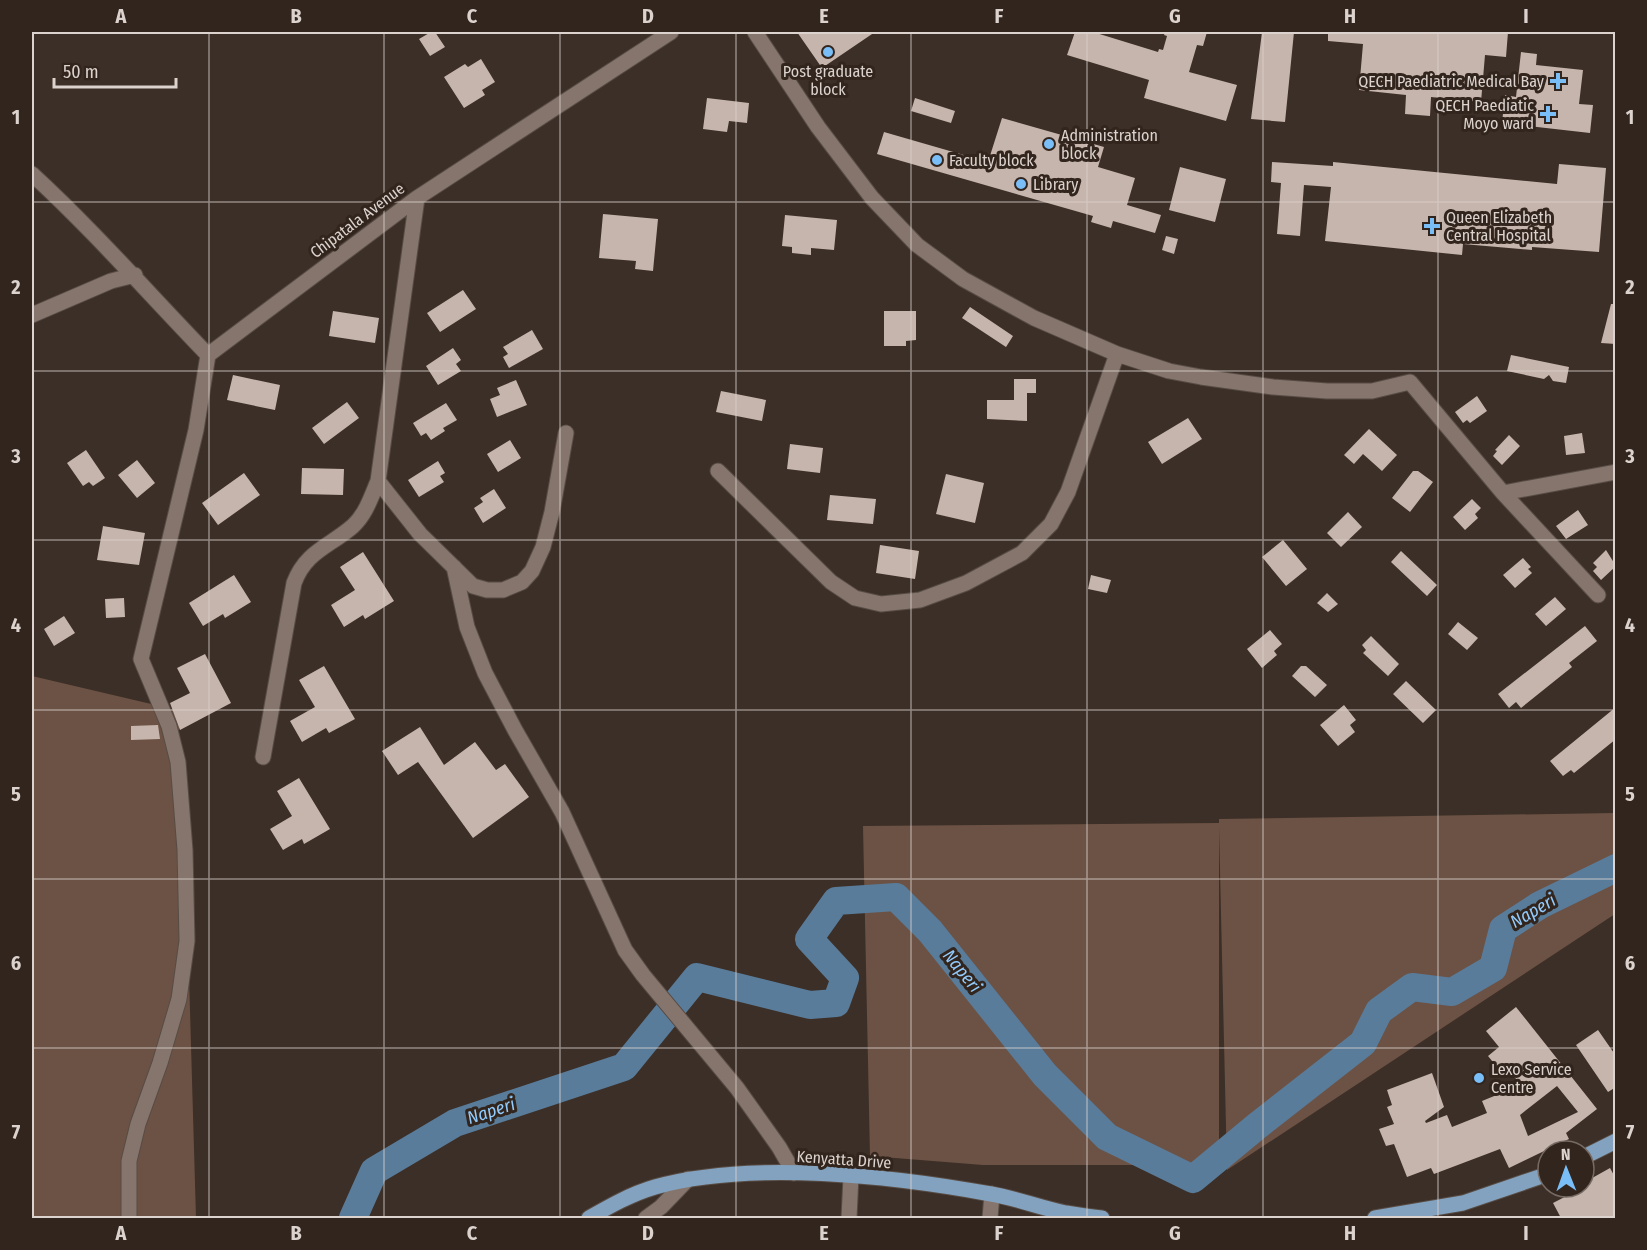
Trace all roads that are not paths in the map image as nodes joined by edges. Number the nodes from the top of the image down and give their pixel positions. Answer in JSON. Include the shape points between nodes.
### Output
{"nodes":[{"id":1,"x":671,"y":32,"type":"edge"},
{"id":2,"x":755,"y":32,"type":"edge"},
{"id":3,"x":32,"y":174,"type":"edge"},
{"id":4,"x":417,"y":198,"type":"junction"},
{"id":5,"x":135,"y":275,"type":"junction"},
{"id":6,"x":32,"y":315,"type":"edge"},
{"id":7,"x":1116,"y":354,"type":"junction"},
{"id":8,"x":208,"y":355,"type":"junction"},
{"id":9,"x":566,"y":432,"type":"dead end"},
{"id":10,"x":718,"y":471,"type":"dead end"},
{"id":11,"x":1616,"y":472,"type":"edge"},
{"id":12,"x":378,"y":482,"type":"junction"},
{"id":13,"x":1503,"y":493,"type":"junction"},
{"id":14,"x":454,"y":567,"type":"junction"},
{"id":15,"x":1599,"y":595,"type":"dead end"},
{"id":16,"x":263,"y":757,"type":"dead end"},
{"id":17,"x":1616,"y":1141,"type":"edge"},
{"id":18,"x":1596,"y":1151,"type":"edge"},
{"id":19,"x":794,"y":1173,"type":"junction"},
{"id":20,"x":850,"y":1176,"type":"junction"},
{"id":21,"x":1536,"y":1178,"type":"edge"},
{"id":22,"x":688,"y":1179,"type":"junction"},
{"id":23,"x":992,"y":1194,"type":"junction"},
{"id":24,"x":1066,"y":1216,"type":"edge"},
{"id":25,"x":129,"y":1218,"type":"edge"},
{"id":26,"x":589,"y":1218,"type":"edge"},
{"id":27,"x":646,"y":1218,"type":"edge"},
{"id":28,"x":849,"y":1218,"type":"edge"},
{"id":29,"x":990,"y":1218,"type":"edge"},
{"id":30,"x":1102,"y":1218,"type":"edge"},
{"id":31,"x":1376,"y":1218,"type":"edge"}],
"edges":[{"from":1,"to":4,"type":"street","name":"Chipatala Avenue"},
{"from":2,"to":7,"type":"street","via":[[818,127],[872,198],[917,245],[963,279],[1034,318]]},
{"from":3,"to":5,"type":"street"},
{"from":4,"to":8,"type":"street","name":"Chipatala Avenue"},
{"from":4,"to":12,"type":"street"},
{"from":5,"to":6,"type":"street","via":[[111,281]]},
{"from":5,"to":8,"type":"street"},
{"from":7,"to":10,"type":"street","via":[[1068,492],[1051,524],[1022,553],[966,583],[920,600],[881,604],[855,598],[831,582]]},
{"from":7,"to":13,"type":"street","via":[[1168,371],[1273,387],[1372,390],[1410,382]]},
{"from":8,"to":25,"type":"street","via":[[196,430],[141,659],[178,762],[187,941],[179,999],[129,1161]]},
{"from":9,"to":14,"type":"street","via":[[550,520],[532,571],[522,582],[503,590],[487,590],[473,586]]},
{"from":11,"to":13,"type":"street"},
{"from":12,"to":14,"type":"street","via":[[420,534]]},
{"from":12,"to":16,"type":"street","via":[[354,525],[299,568]]},
{"from":13,"to":15,"type":"street"},
{"from":14,"to":19,"type":"street","via":[[467,627],[485,673],[562,812],[625,950],[737,1088]]},
{"from":17,"to":18,"type":"main road"},
{"from":19,"to":20,"type":"main road","name":"Kenyatta Drive"},
{"from":19,"to":22,"type":"main road","name":"Kenyatta Drive"},
{"from":20,"to":23,"type":"main road","name":"Kenyatta Drive"},
{"from":20,"to":28,"type":"street"},
{"from":21,"to":31,"type":"main road","via":[[1463,1203]]},
{"from":22,"to":26,"type":"main road","name":"Kenyatta Drive","via":[[619,1201]]},
{"from":22,"to":27,"type":"street"},
{"from":23,"to":24,"type":"main road","name":"Kenyatta Drive"},
{"from":23,"to":29,"type":"street"},
{"from":24,"to":30,"type":"main road","name":"Kenyatta Drive"}]}
